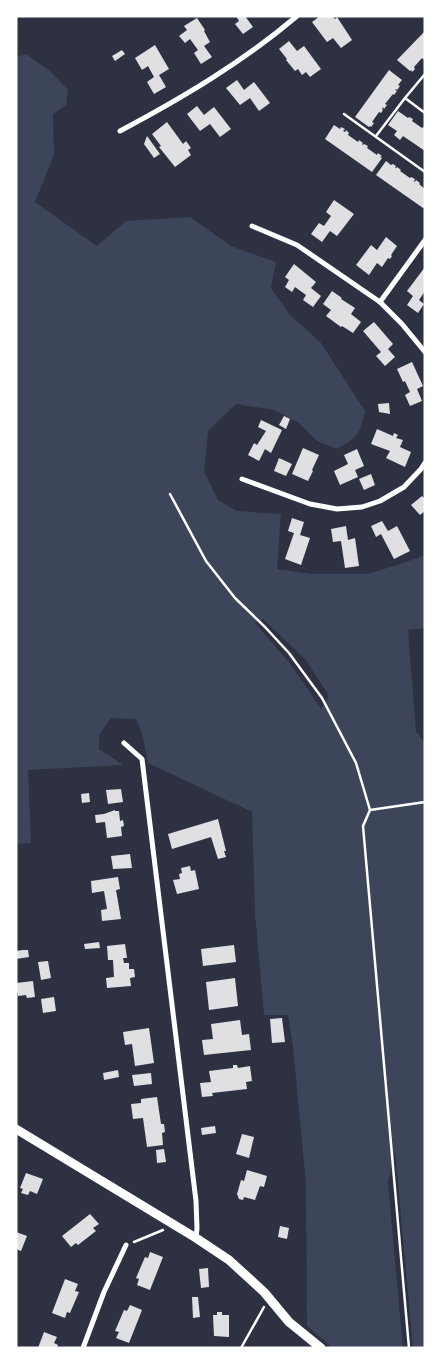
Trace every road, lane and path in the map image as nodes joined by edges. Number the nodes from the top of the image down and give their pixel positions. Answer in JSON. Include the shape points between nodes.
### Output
{"nodes":[{"id":1,"x":297,"y":16,"type":"edge"},
{"id":2,"x":425,"y":74,"type":"edge"},
{"id":3,"x":405,"y":98,"type":"junction"},
{"id":4,"x":425,"y":113,"type":"edge"},
{"id":5,"x":344,"y":114,"type":"dead end"},
{"id":6,"x":120,"y":131,"type":"dead end"},
{"id":7,"x":376,"y":136,"type":"junction"},
{"id":8,"x":425,"y":172,"type":"edge"},
{"id":9,"x":252,"y":226,"type":"dead end"},
{"id":10,"x":425,"y":240,"type":"edge"},
{"id":11,"x":380,"y":302,"type":"junction"},
{"id":12,"x":425,"y":352,"type":"edge"},
{"id":13,"x":425,"y":463,"type":"edge"},
{"id":14,"x":242,"y":479,"type":"dead end"},
{"id":15,"x":170,"y":494,"type":"dead end"},
{"id":16,"x":124,"y":743,"type":"dead end"},
{"id":17,"x":425,"y":802,"type":"edge"},
{"id":18,"x":370,"y":810,"type":"junction"},
{"id":19,"x":16,"y":1129,"type":"edge"},
{"id":20,"x":157,"y":1224,"type":"dead end"},
{"id":21,"x":196,"y":1238,"type":"junction"},
{"id":22,"x":126,"y":1245,"type":"joint"},
{"id":23,"x":260,"y":1300,"type":"dead end"},
{"id":24,"x":82,"y":1348,"type":"edge"},
{"id":25,"x":241,"y":1348,"type":"edge"},
{"id":26,"x":321,"y":1348,"type":"edge"},
{"id":27,"x":408,"y":1348,"type":"edge"}],
"edges":[{"from":1,"to":6,"type":"street","via":[[203,85]]},
{"from":2,"to":3,"type":"path"},
{"from":3,"to":4,"type":"path"},
{"from":3,"to":7,"type":"path"},
{"from":5,"to":7,"type":"path"},
{"from":7,"to":8,"type":"path"},
{"from":9,"to":11,"type":"street","via":[[297,245]]},
{"from":10,"to":11,"type":"street"},
{"from":11,"to":12,"type":"street"},
{"from":13,"to":14,"type":"street","via":[[404,487],[380,501],[337,510],[310,504]]},
{"from":15,"to":18,"type":"path","via":[[206,561],[235,598],[289,653],[322,698],[356,763]]},
{"from":16,"to":21,"type":"street","via":[[142,759],[196,1201]]},
{"from":17,"to":18,"type":"path"},
{"from":18,"to":27,"type":"path","via":[[362,826]]},
{"from":19,"to":21,"type":"street"},
{"from":20,"to":22,"type":"path","via":[[165,1229]]},
{"from":21,"to":26,"type":"street","via":[[229,1260],[264,1292],[289,1322]]},
{"from":22,"to":24,"type":"street"},
{"from":23,"to":25,"type":"path","via":[[265,1306]]}]}
